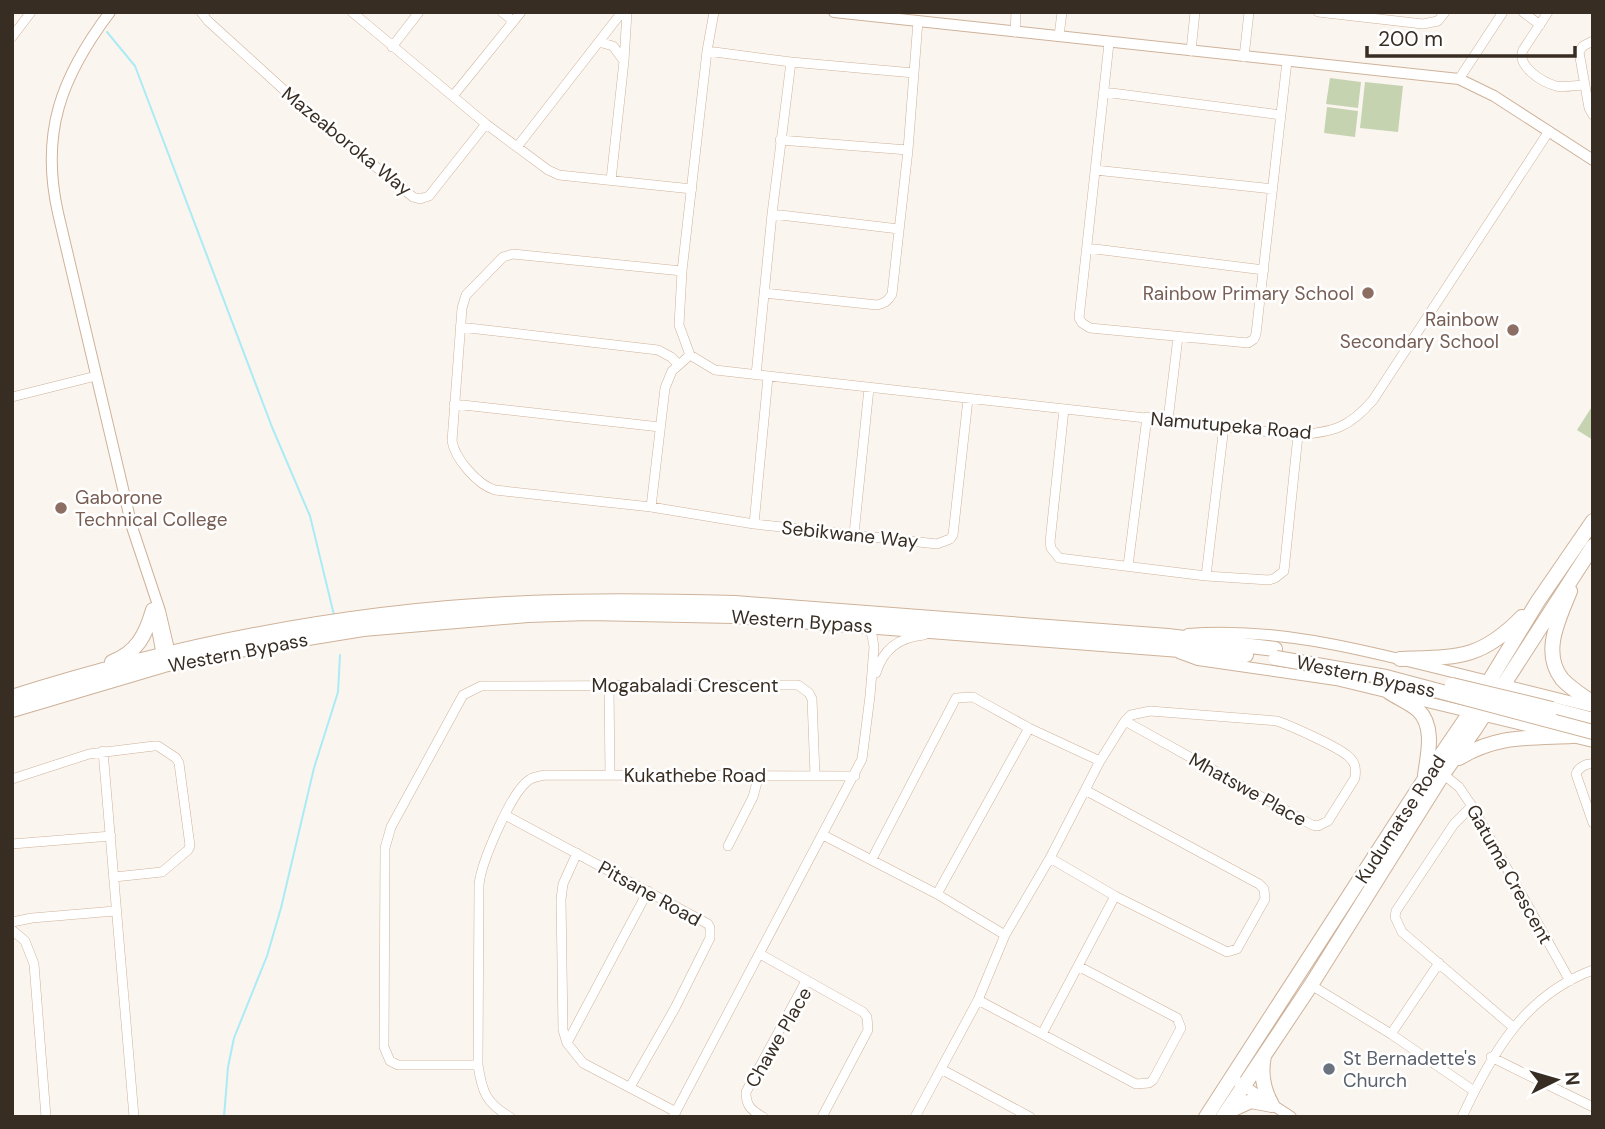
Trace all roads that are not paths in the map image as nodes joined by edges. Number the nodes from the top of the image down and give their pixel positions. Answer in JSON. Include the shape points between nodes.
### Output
{"nodes":[{"id":1,"x":31,"y":12,"type":"edge"},
{"id":2,"x":110,"y":12,"type":"edge"},
{"id":3,"x":201,"y":12,"type":"edge"},
{"id":4,"x":352,"y":12,"type":"edge"},
{"id":5,"x":419,"y":12,"type":"edge"},
{"id":6,"x":502,"y":12,"type":"edge"},
{"id":7,"x":521,"y":12,"type":"edge"},
{"id":8,"x":624,"y":12,"type":"edge"},
{"id":9,"x":714,"y":12,"type":"edge"},
{"id":10,"x":834,"y":12,"type":"edge"},
{"id":11,"x":1016,"y":12,"type":"edge"},
{"id":12,"x":1062,"y":12,"type":"edge"},
{"id":13,"x":1195,"y":12,"type":"edge"},
{"id":14,"x":1249,"y":12,"type":"edge"},
{"id":15,"x":1318,"y":12,"type":"edge"},
{"id":16,"x":1445,"y":12,"type":"edge"},
{"id":17,"x":1503,"y":12,"type":"edge"},
{"id":18,"x":1523,"y":12,"type":"edge"},
{"id":19,"x":1548,"y":12,"type":"edge"},
{"id":20,"x":513,"y":21,"type":"junction"},
{"id":21,"x":918,"y":21,"type":"junction"},
{"id":22,"x":1539,"y":25,"type":"junction"},
{"id":23,"x":1015,"y":32,"type":"junction"},
{"id":24,"x":1059,"y":36,"type":"junction"},
{"id":25,"x":12,"y":37,"type":"edge"},
{"id":26,"x":1593,"y":41,"type":"edge"},
{"id":27,"x":599,"y":42,"type":"junction"},
{"id":28,"x":1109,"y":43,"type":"junction"},
{"id":29,"x":392,"y":47,"type":"junction"},
{"id":30,"x":707,"y":51,"type":"junction"},
{"id":31,"x":1191,"y":51,"type":"junction"},
{"id":32,"x":1244,"y":57,"type":"junction"},
{"id":33,"x":624,"y":61,"type":"junction"},
{"id":34,"x":1287,"y":61,"type":"junction"},
{"id":35,"x":791,"y":62,"type":"junction"},
{"id":36,"x":914,"y":73,"type":"junction"},
{"id":37,"x":1459,"y":79,"type":"junction"},
{"id":38,"x":1584,"y":85,"type":"junction"},
{"id":39,"x":1104,"y":92,"type":"junction"},
{"id":40,"x":453,"y":96,"type":"junction"},
{"id":41,"x":1281,"y":115,"type":"junction"},
{"id":42,"x":1593,"y":115,"type":"edge"},
{"id":43,"x":486,"y":124,"type":"junction"},
{"id":44,"x":1549,"y":131,"type":"junction"},
{"id":45,"x":780,"y":140,"type":"junction"},
{"id":46,"x":517,"y":147,"type":"junction"},
{"id":47,"x":908,"y":150,"type":"junction"},
{"id":48,"x":1593,"y":160,"type":"edge"},
{"id":49,"x":1095,"y":170,"type":"junction"},
{"id":50,"x":611,"y":180,"type":"junction"},
{"id":51,"x":692,"y":189,"type":"junction"},
{"id":52,"x":1273,"y":190,"type":"junction"},
{"id":53,"x":772,"y":214,"type":"junction"},
{"id":54,"x":899,"y":229,"type":"junction"},
{"id":55,"x":1087,"y":248,"type":"junction"},
{"id":56,"x":1264,"y":270,"type":"junction"},
{"id":57,"x":682,"y":271,"type":"junction"},
{"id":58,"x":764,"y":293,"type":"junction"},
{"id":59,"x":460,"y":327,"type":"junction"},
{"id":60,"x":1178,"y":337,"type":"junction"},
{"id":61,"x":690,"y":355,"type":"junction"},
{"id":62,"x":678,"y":364,"type":"junction"},
{"id":63,"x":756,"y":375,"type":"junction"},
{"id":64,"x":96,"y":376,"type":"junction"},
{"id":65,"x":768,"y":377,"type":"junction"},
{"id":66,"x":869,"y":388,"type":"junction"},
{"id":67,"x":12,"y":397,"type":"edge"},
{"id":68,"x":968,"y":398,"type":"junction"},
{"id":69,"x":454,"y":404,"type":"junction"},
{"id":70,"x":1064,"y":409,"type":"junction"},
{"id":71,"x":1147,"y":417,"type":"junction"},
{"id":72,"x":1168,"y":420,"type":"junction"},
{"id":73,"x":1224,"y":426,"type":"junction"},
{"id":74,"x":660,"y":427,"type":"junction"},
{"id":75,"x":1298,"y":435,"type":"junction"},
{"id":76,"x":651,"y":507,"type":"junction"},
{"id":77,"x":1593,"y":521,"type":"edge"},
{"id":78,"x":754,"y":524,"type":"junction"},
{"id":79,"x":855,"y":534,"type":"junction"},
{"id":80,"x":1593,"y":546,"type":"edge"},
{"id":81,"x":1128,"y":566,"type":"junction"},
{"id":82,"x":1579,"y":567,"type":"junction"},
{"id":83,"x":1206,"y":576,"type":"junction"},
{"id":84,"x":152,"y":591,"type":"junction"},
{"id":85,"x":1538,"y":601,"type":"junction"},
{"id":86,"x":153,"y":610,"type":"junction"},
{"id":87,"x":863,"y":625,"type":"junction"},
{"id":88,"x":947,"y":634,"type":"junction"},
{"id":89,"x":1166,"y":642,"type":"junction"},
{"id":90,"x":1276,"y":653,"type":"junction"},
{"id":91,"x":167,"y":659,"type":"junction"},
{"id":92,"x":1400,"y":659,"type":"junction"},
{"id":93,"x":1434,"y":667,"type":"junction"},
{"id":94,"x":1496,"y":683,"type":"junction"},
{"id":95,"x":55,"y":684,"type":"junction"},
{"id":96,"x":609,"y":685,"type":"junction"},
{"id":97,"x":1390,"y":692,"type":"junction"},
{"id":98,"x":1538,"y":694,"type":"junction"},
{"id":99,"x":870,"y":696,"type":"junction"},
{"id":100,"x":12,"y":697,"type":"edge"},
{"id":101,"x":1428,"y":702,"type":"junction"},
{"id":102,"x":1593,"y":705,"type":"edge"},
{"id":103,"x":12,"y":710,"type":"edge"},
{"id":104,"x":1478,"y":713,"type":"junction"},
{"id":105,"x":1128,"y":718,"type":"junction"},
{"id":106,"x":1593,"y":720,"type":"edge"},
{"id":107,"x":1526,"y":725,"type":"junction"},
{"id":108,"x":1029,"y":728,"type":"junction"},
{"id":109,"x":1593,"y":732,"type":"edge"},
{"id":110,"x":1572,"y":736,"type":"junction"},
{"id":111,"x":1593,"y":742,"type":"edge"},
{"id":112,"x":103,"y":751,"type":"junction"},
{"id":113,"x":1100,"y":761,"type":"junction"},
{"id":114,"x":1593,"y":764,"type":"edge"},
{"id":115,"x":1447,"y":769,"type":"junction"},
{"id":116,"x":610,"y":775,"type":"junction"},
{"id":117,"x":759,"y":775,"type":"junction"},
{"id":118,"x":815,"y":775,"type":"junction"},
{"id":119,"x":855,"y":776,"type":"junction"},
{"id":120,"x":12,"y":779,"type":"edge"},
{"id":121,"x":1424,"y":779,"type":"junction"},
{"id":122,"x":1085,"y":790,"type":"junction"},
{"id":123,"x":1472,"y":806,"type":"junction"},
{"id":124,"x":505,"y":815,"type":"junction"},
{"id":125,"x":1593,"y":823,"type":"edge"},
{"id":126,"x":823,"y":835,"type":"junction"},
{"id":127,"x":111,"y":836,"type":"junction"},
{"id":128,"x":12,"y":844,"type":"edge"},
{"id":129,"x":728,"y":846,"type":"dead end"},
{"id":130,"x":577,"y":853,"type":"junction"},
{"id":131,"x":1050,"y":858,"type":"junction"},
{"id":132,"x":872,"y":859,"type":"junction"},
{"id":133,"x":114,"y":877,"type":"junction"},
{"id":134,"x":648,"y":891,"type":"junction"},
{"id":135,"x":937,"y":894,"type":"junction"},
{"id":136,"x":1115,"y":896,"type":"junction"},
{"id":137,"x":115,"y":911,"type":"junction"},
{"id":138,"x":12,"y":922,"type":"edge"},
{"id":139,"x":12,"y":930,"type":"edge"},
{"id":140,"x":1005,"y":935,"type":"junction"},
{"id":141,"x":760,"y":954,"type":"junction"},
{"id":142,"x":1439,"y":963,"type":"junction"},
{"id":143,"x":1078,"y":966,"type":"junction"},
{"id":144,"x":1592,"y":974,"type":"edge"},
{"id":145,"x":806,"y":981,"type":"junction"},
{"id":146,"x":1570,"y":981,"type":"junction"},
{"id":147,"x":1311,"y":985,"type":"junction"},
{"id":148,"x":978,"y":1000,"type":"junction"},
{"id":149,"x":1513,"y":1027,"type":"junction"},
{"id":150,"x":1042,"y":1034,"type":"junction"},
{"id":151,"x":1391,"y":1034,"type":"junction"},
{"id":152,"x":567,"y":1043,"type":"junction"},
{"id":153,"x":1266,"y":1049,"type":"junction"},
{"id":154,"x":1492,"y":1057,"type":"junction"},
{"id":155,"x":478,"y":1065,"type":"junction"},
{"id":156,"x":941,"y":1069,"type":"junction"},
{"id":157,"x":1238,"y":1081,"type":"junction"},
{"id":158,"x":630,"y":1087,"type":"junction"},
{"id":159,"x":1474,"y":1091,"type":"junction"},
{"id":160,"x":1272,"y":1104,"type":"junction"},
{"id":161,"x":1593,"y":1107,"type":"edge"},
{"id":162,"x":674,"y":1114,"type":"edge"},
{"id":163,"x":1224,"y":1115,"type":"edge"},
{"id":164,"x":46,"y":1117,"type":"edge"},
{"id":165,"x":134,"y":1117,"type":"edge"},
{"id":166,"x":510,"y":1117,"type":"edge"},
{"id":167,"x":763,"y":1117,"type":"edge"},
{"id":168,"x":822,"y":1117,"type":"edge"},
{"id":169,"x":915,"y":1117,"type":"edge"},
{"id":170,"x":1030,"y":1117,"type":"edge"},
{"id":171,"x":1206,"y":1117,"type":"edge"},
{"id":172,"x":1291,"y":1117,"type":"edge"},
{"id":173,"x":1462,"y":1117,"type":"edge"}],
"edges":[{"from":1,"to":25,"type":"street"},
{"from":2,"to":64,"type":"street","via":[[65,84],[56,113],[51,162],[54,197]]},
{"from":3,"to":43,"type":"street","name":"Mazeaboroka Way","via":[[306,110],[413,197],[429,196]]},
{"from":4,"to":29,"type":"street"},
{"from":5,"to":29,"type":"street"},
{"from":6,"to":20,"type":"street"},
{"from":7,"to":20,"type":"street"},
{"from":8,"to":27,"type":"street"},
{"from":8,"to":33,"type":"street"},
{"from":9,"to":30,"type":"street"},
{"from":10,"to":21,"type":"street"},
{"from":11,"to":23,"type":"street"},
{"from":12,"to":24,"type":"street"},
{"from":13,"to":31,"type":"street"},
{"from":14,"to":32,"type":"street"},
{"from":15,"to":16,"type":"street","via":[[1423,24],[1438,22]]},
{"from":17,"to":37,"type":"street"},
{"from":18,"to":22,"type":"street"},
{"from":19,"to":22,"type":"street"},
{"from":20,"to":40,"type":"street"},
{"from":21,"to":23,"type":"street"},
{"from":21,"to":36,"type":"street"},
{"from":22,"to":38,"type":"street","via":[[1520,56],[1525,67],[1555,86]]},
{"from":23,"to":24,"type":"street"},
{"from":24,"to":28,"type":"street"},
{"from":26,"to":38,"type":"street","via":[[1579,52]]},
{"from":27,"to":33,"type":"street","via":[[613,46]]},
{"from":27,"to":46,"type":"street"},
{"from":28,"to":31,"type":"street"},
{"from":28,"to":39,"type":"street"},
{"from":29,"to":40,"type":"street"},
{"from":30,"to":35,"type":"street"},
{"from":30,"to":51,"type":"street"},
{"from":31,"to":32,"type":"street"},
{"from":32,"to":34,"type":"street"},
{"from":33,"to":50,"type":"street"},
{"from":34,"to":37,"type":"street"},
{"from":34,"to":41,"type":"street"},
{"from":35,"to":36,"type":"street"},
{"from":35,"to":45,"type":"street"},
{"from":36,"to":47,"type":"street"},
{"from":37,"to":44,"type":"street"},
{"from":38,"to":42,"type":"street"},
{"from":39,"to":41,"type":"street"},
{"from":39,"to":49,"type":"street"},
{"from":40,"to":43,"type":"street"},
{"from":41,"to":52,"type":"street"},
{"from":43,"to":46,"type":"street"},
{"from":44,"to":48,"type":"street"},
{"from":44,"to":75,"type":"street","name":"Namutupeka Road","via":[[1373,400],[1334,431]]},
{"from":45,"to":47,"type":"street"},
{"from":45,"to":53,"type":"street"},
{"from":46,"to":50,"type":"street","via":[[559,175]]},
{"from":47,"to":54,"type":"street"},
{"from":49,"to":52,"type":"street"},
{"from":49,"to":55,"type":"street"},
{"from":50,"to":51,"type":"street"},
{"from":51,"to":57,"type":"street"},
{"from":52,"to":56,"type":"street"},
{"from":53,"to":54,"type":"street"},
{"from":53,"to":58,"type":"street"},
{"from":54,"to":58,"type":"street","via":[[892,294],[884,303]]},
{"from":55,"to":56,"type":"street"},
{"from":55,"to":60,"type":"street","via":[[1082,323],[1090,328]]},
{"from":56,"to":60,"type":"street","via":[[1251,342]]},
{"from":57,"to":59,"type":"street","name":"Sebikwane Way","via":[[507,255],[466,295]]},
{"from":57,"to":61,"type":"street","via":[[679,325]]},
{"from":58,"to":63,"type":"street"},
{"from":59,"to":62,"type":"street","via":[[658,350]]},
{"from":59,"to":69,"type":"street","name":"Sebikwane Way"},
{"from":60,"to":72,"type":"street"},
{"from":61,"to":62,"type":"street"},
{"from":61,"to":63,"type":"street","name":"Namutupeka Road","via":[[715,370]]},
{"from":62,"to":74,"type":"street","via":[[664,388]]},
{"from":63,"to":65,"type":"street","name":"Namutupeka Road"},
{"from":64,"to":67,"type":"street"},
{"from":64,"to":84,"type":"street"},
{"from":65,"to":66,"type":"street","name":"Namutupeka Road"},
{"from":65,"to":78,"type":"street"},
{"from":66,"to":68,"type":"street","name":"Namutupeka Road"},
{"from":66,"to":79,"type":"street"},
{"from":68,"to":70,"type":"street","name":"Namutupeka Road"},
{"from":68,"to":79,"type":"street","name":"Sebikwane Way","via":[[950,539],[937,544]]},
{"from":69,"to":74,"type":"street"},
{"from":69,"to":76,"type":"street","name":"Sebikwane Way","via":[[453,447],[483,485]]},
{"from":70,"to":71,"type":"street","name":"Namutupeka Road"},
{"from":70,"to":81,"type":"street","via":[[1051,548],[1059,558]]},
{"from":71,"to":72,"type":"street","name":"Namutupeka Road"},
{"from":71,"to":81,"type":"street"},
{"from":72,"to":73,"type":"street","name":"Namutupeka Road"},
{"from":73,"to":75,"type":"street","name":"Namutupeka Road"},
{"from":73,"to":83,"type":"street"},
{"from":74,"to":76,"type":"street"},
{"from":75,"to":83,"type":"street","via":[[1284,571],[1269,580]]},
{"from":76,"to":78,"type":"street","name":"Sebikwane Way"},
{"from":77,"to":85,"type":"main road","name":"Kudumatse Road"},
{"from":78,"to":79,"type":"street","name":"Sebikwane Way"},
{"from":80,"to":82,"type":"main road","name":"Kudumatse Road"},
{"from":81,"to":83,"type":"street"},
{"from":82,"to":94,"type":"main road","name":"Kudumatse Road"},
{"from":82,"to":102,"type":"main road","via":[[1553,634],[1552,650],[1554,667],[1564,681]]},
{"from":84,"to":86,"type":"street"},
{"from":84,"to":91,"type":"street","via":[[160,611]]},
{"from":85,"to":92,"type":"main road","via":[[1500,638],[1480,650],[1457,657]]},
{"from":85,"to":94,"type":"main road","name":"Kudumatse Road"},
{"from":86,"to":91,"type":"street"},
{"from":86,"to":95,"type":"main road","via":[[143,639],[128,654]]},
{"from":87,"to":88,"type":"main road","name":"Western Bypass"},
{"from":87,"to":91,"type":"main road","name":"Western Bypass","via":[[666,613],[528,615],[363,629]]},
{"from":87,"to":99,"type":"street","via":[[873,640]]},
{"from":88,"to":89,"type":"main road","name":"Western Bypass"},
{"from":88,"to":99,"type":"street","via":[[914,636],[897,643],[878,664]]},
{"from":89,"to":90,"type":"main road","name":"Western Bypass"},
{"from":89,"to":91,"type":"main road","name":"Western Bypass","via":[[735,603],[588,601],[488,605],[363,618],[270,632]]},
{"from":89,"to":92,"type":"street","via":[[1212,632],[1280,636]]},
{"from":89,"to":97,"type":"street","via":[[1198,660]]},
{"from":90,"to":106,"type":"main road","name":"Western Bypass","bridge":true,"via":[[1380,667]]},
{"from":90,"to":109,"type":"main road","name":"Western Bypass","bridge":true},
{"from":91,"to":95,"type":"main road","name":"Western Bypass"},
{"from":91,"to":103,"type":"main road","name":"Western Bypass"},
{"from":92,"to":93,"type":"street"},
{"from":93,"to":94,"type":"street"},
{"from":93,"to":101,"type":"street","via":[[1450,682],[1450,690],[1444,700]]},
{"from":94,"to":98,"type":"street"},
{"from":94,"to":104,"type":"main road","name":"Kudumatse Road"},
{"from":95,"to":100,"type":"main road","name":"Western Bypass"},
{"from":96,"to":116,"type":"street"},
{"from":96,"to":118,"type":"street","name":"Mogabaladi Crescent","via":[[798,685],[813,699]]},
{"from":96,"to":155,"type":"street","name":"Mogabaladi Crescent","via":[[475,687],[463,695],[391,827],[385,848],[385,1055],[398,1065]]},
{"from":97,"to":101,"type":"street"},
{"from":97,"to":121,"type":"main road","via":[[1419,711],[1428,726]]},
{"from":98,"to":102,"type":"street"},
{"from":98,"to":107,"type":"street","via":[[1519,704],[1518,714]]},
{"from":99,"to":119,"type":"street","via":[[864,751]]},
{"from":101,"to":104,"type":"street"},
{"from":104,"to":107,"type":"street"},
{"from":104,"to":115,"type":"main road","name":"Kudumatse Road"},
{"from":104,"to":121,"type":"main road","name":"Kudumatse Road"},
{"from":105,"to":105,"type":"street","name":"Mhatswe Place","via":[[1150,711],[1277,721],[1348,756],[1355,778],[1328,821],[1318,827]]},
{"from":105,"to":113,"type":"street"},
{"from":107,"to":110,"type":"street"},
{"from":108,"to":113,"type":"street"},
{"from":108,"to":132,"type":"street","via":[[972,696],[956,698]]},
{"from":108,"to":135,"type":"street"},
{"from":110,"to":111,"type":"street"},
{"from":110,"to":115,"type":"main road","via":[[1494,741],[1477,747]]},
{"from":112,"to":120,"type":"street"},
{"from":112,"to":127,"type":"street"},
{"from":112,"to":133,"type":"street","via":[[158,746],[176,758],[190,846],[162,873]]},
{"from":113,"to":122,"type":"street"},
{"from":114,"to":125,"type":"street","via":[[1577,770]]},
{"from":115,"to":123,"type":"street","name":"Gatuma Crescent"},
{"from":115,"to":147,"type":"main road","name":"Kudumatse Road"},
{"from":116,"to":117,"type":"street","name":"Kukathebe Road"},
{"from":116,"to":124,"type":"street","name":"Kukathebe Road","via":[[535,777],[523,785]]},
{"from":117,"to":118,"type":"street","name":"Kukathebe Road"},
{"from":117,"to":129,"type":"street"},
{"from":118,"to":119,"type":"street","name":"Kukathebe Road"},
{"from":119,"to":126,"type":"street"},
{"from":121,"to":157,"type":"main road","name":"Kudumatse Road"},
{"from":122,"to":131,"type":"street"},
{"from":122,"to":136,"type":"street","via":[[1259,884],[1265,899],[1233,952],[1222,951]]},
{"from":123,"to":142,"type":"street","via":[[1454,824],[1396,911],[1402,932]]},
{"from":123,"to":146,"type":"street","name":"Gatuma Crescent"},
{"from":124,"to":130,"type":"street","name":"Pitsane Road"},
{"from":124,"to":155,"type":"street","via":[[484,861],[479,885]]},
{"from":126,"to":132,"type":"street"},
{"from":126,"to":141,"type":"street"},
{"from":127,"to":128,"type":"street"},
{"from":127,"to":133,"type":"street"},
{"from":130,"to":134,"type":"street","name":"Pitsane Road"},
{"from":130,"to":152,"type":"street","via":[[561,899]]},
{"from":131,"to":136,"type":"street"},
{"from":131,"to":140,"type":"street"},
{"from":132,"to":135,"type":"street"},
{"from":133,"to":137,"type":"street"},
{"from":134,"to":152,"type":"street"},
{"from":134,"to":158,"type":"street","name":"Pitsane Road","via":[[708,924],[711,933]]},
{"from":135,"to":140,"type":"street"},
{"from":136,"to":143,"type":"street"},
{"from":137,"to":138,"type":"street"},
{"from":137,"to":165,"type":"street"},
{"from":139,"to":164,"type":"street","via":[[24,941],[34,964]]},
{"from":140,"to":148,"type":"street"},
{"from":141,"to":145,"type":"street"},
{"from":141,"to":162,"type":"street"},
{"from":142,"to":149,"type":"street"},
{"from":142,"to":151,"type":"street"},
{"from":143,"to":150,"type":"street"},
{"from":143,"to":150,"type":"street","via":[[1177,1018],[1181,1028],[1153,1080],[1136,1084]]},
{"from":144,"to":146,"type":"street"},
{"from":145,"to":167,"type":"street","name":"Chawe Place","via":[[746,1092],[751,1111]]},
{"from":145,"to":168,"type":"street","name":"Chawe Place","via":[[863,1012],[868,1023]]},
{"from":146,"to":149,"type":"street"},
{"from":147,"to":151,"type":"street"},
{"from":147,"to":153,"type":"main road","name":"Kudumatse Road"},
{"from":148,"to":150,"type":"street"},
{"from":148,"to":156,"type":"street"},
{"from":149,"to":154,"type":"street"},
{"from":151,"to":159,"type":"street"},
{"from":152,"to":158,"type":"street","via":[[583,1063]]},
{"from":153,"to":157,"type":"main road","name":"Kudumatse Road"},
{"from":153,"to":160,"type":"main road","via":[[1263,1083]]},
{"from":154,"to":159,"type":"street"},
{"from":154,"to":161,"type":"street"},
{"from":155,"to":166,"type":"street","via":[[484,1092],[496,1109]]},
{"from":156,"to":169,"type":"street"},
{"from":156,"to":170,"type":"street"},
{"from":157,"to":160,"type":"street"},
{"from":157,"to":163,"type":"main road","name":"Kudumatse Road"},
{"from":157,"to":171,"type":"main road","name":"Kudumatse Road"},
{"from":158,"to":162,"type":"street"},
{"from":159,"to":173,"type":"street"},
{"from":160,"to":163,"type":"main road","via":[[1251,1101]]},
{"from":160,"to":172,"type":"street"}]}
